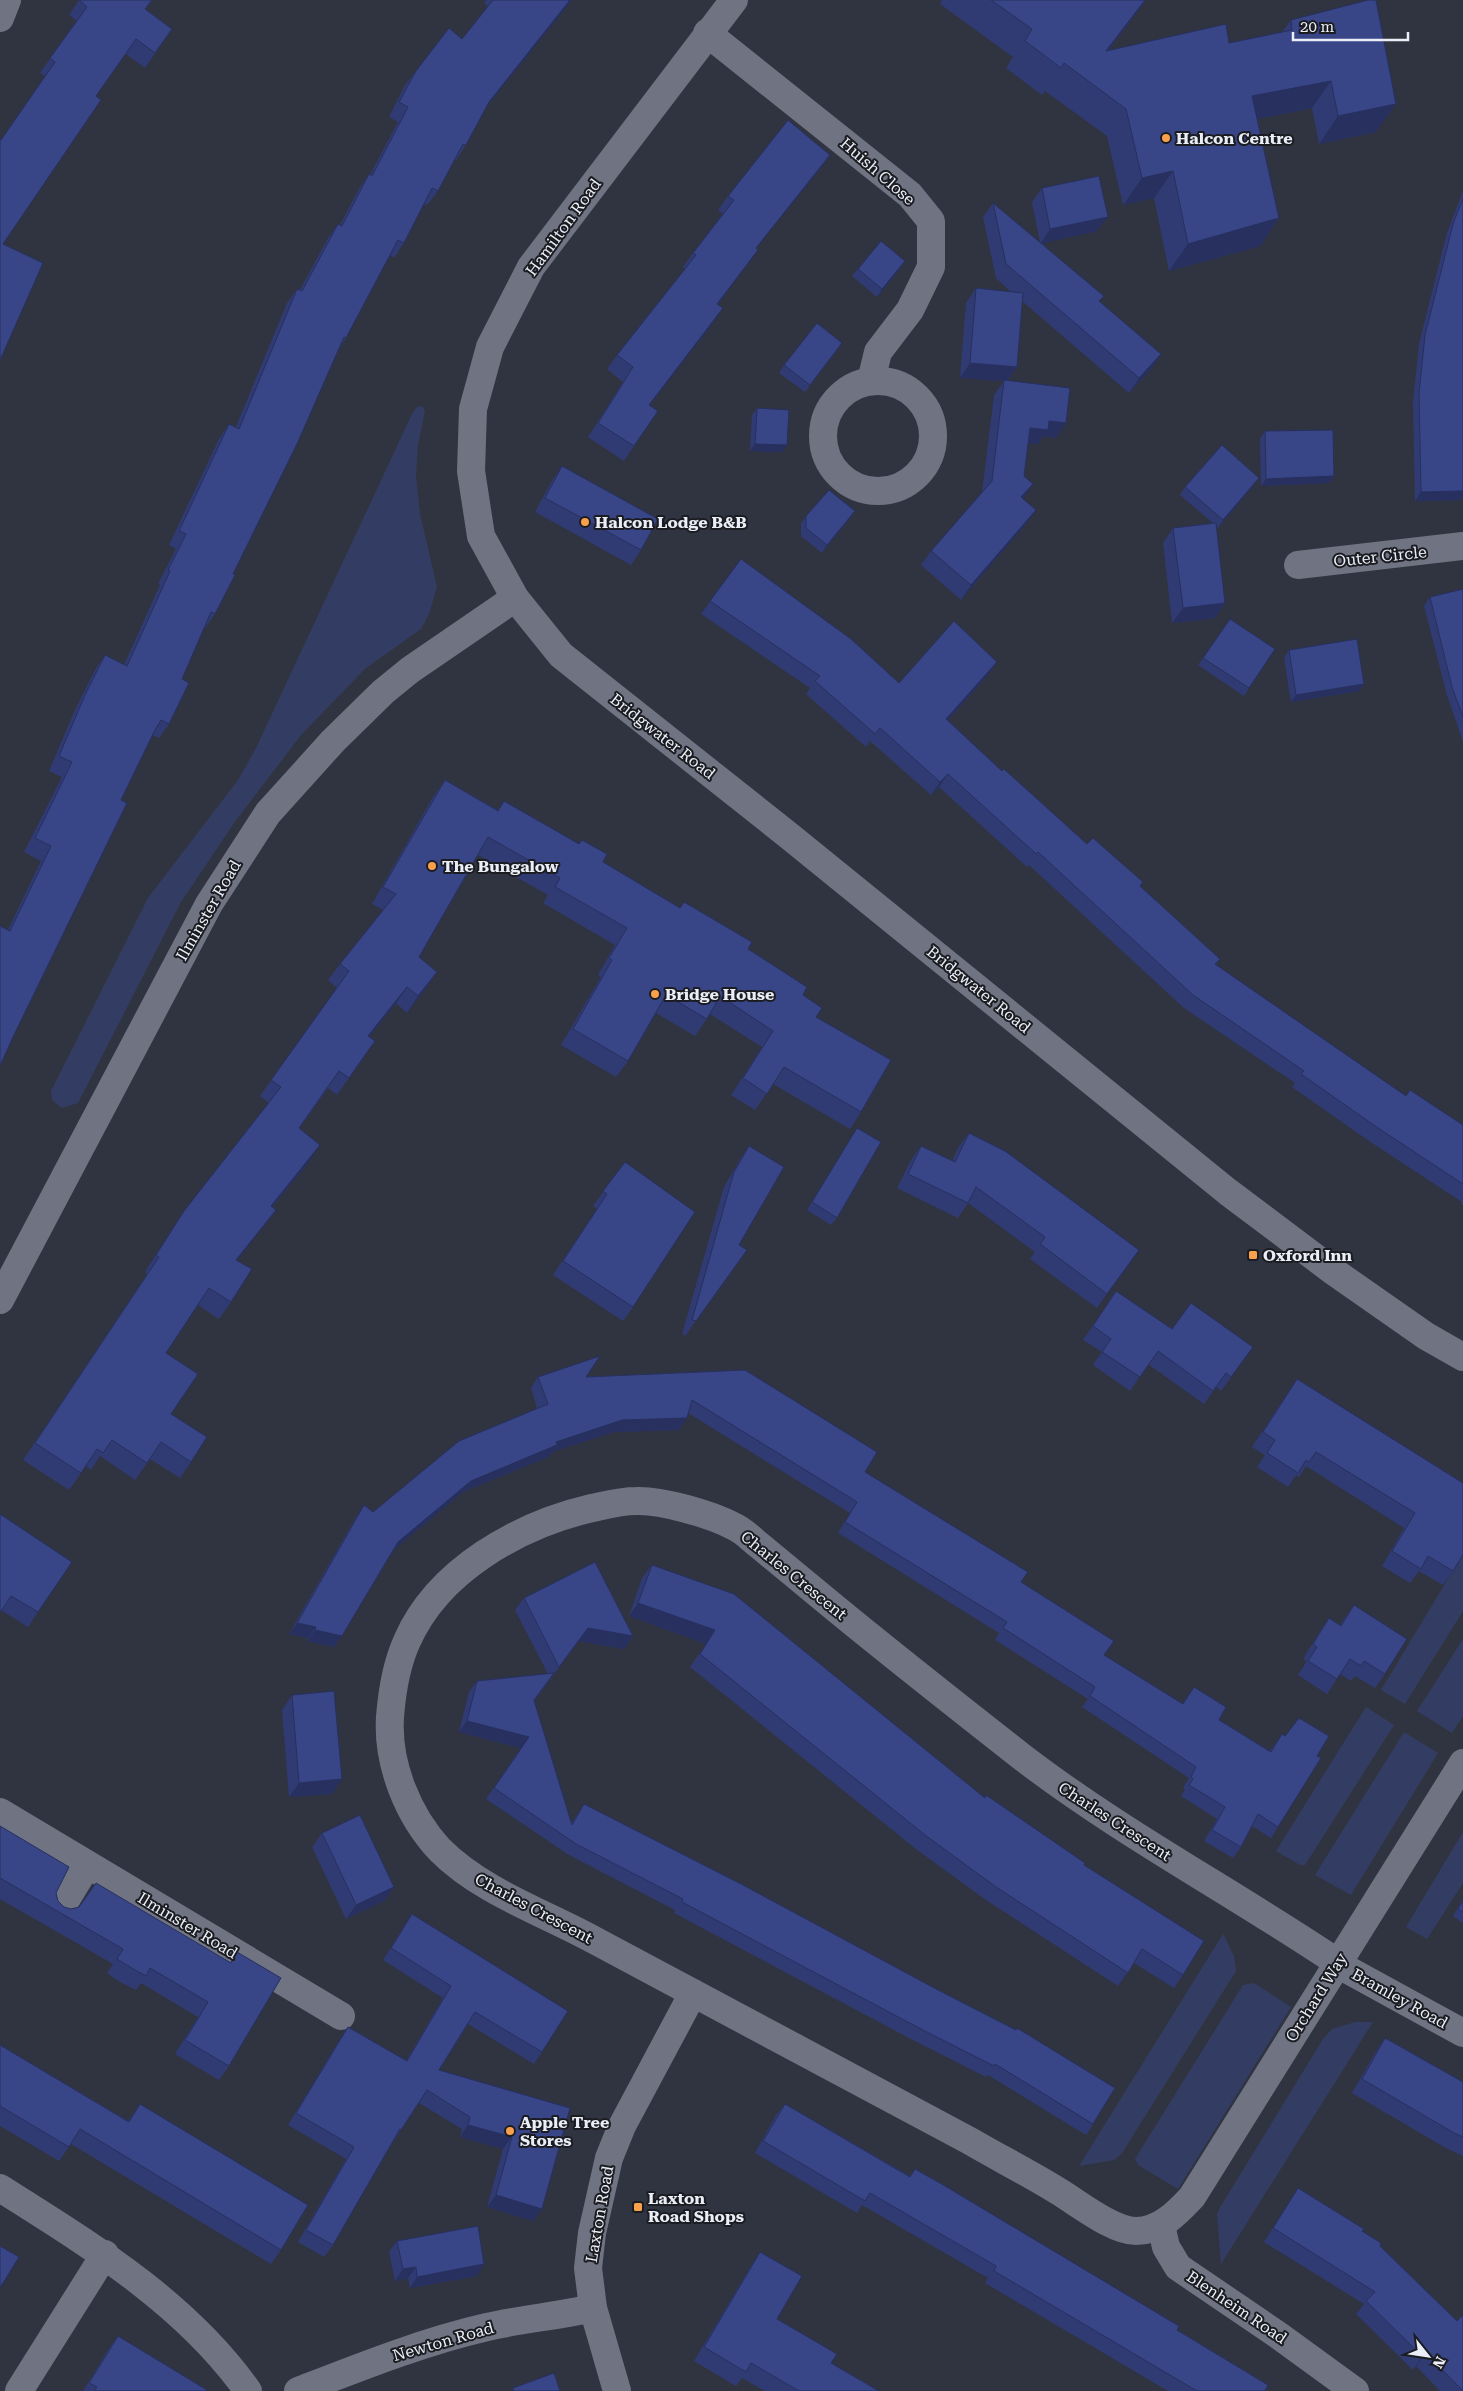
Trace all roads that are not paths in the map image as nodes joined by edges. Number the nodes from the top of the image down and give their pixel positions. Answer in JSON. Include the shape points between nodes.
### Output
{"nodes":[{"id":1,"x":7,"y":0,"type":"edge"},
{"id":2,"x":734,"y":0,"type":"edge"},
{"id":3,"x":0,"y":18,"type":"edge"},
{"id":4,"x":707,"y":33,"type":"junction"},
{"id":5,"x":871,"y":380,"type":"junction"},
{"id":6,"x":1463,"y":546,"type":"edge"},
{"id":7,"x":1298,"y":565,"type":"dead end"},
{"id":8,"x":515,"y":598,"type":"junction"},
{"id":9,"x":0,"y":1300,"type":"edge"},
{"id":10,"x":1463,"y":1356,"type":"edge"},
{"id":11,"x":1463,"y":1763,"type":"edge"},
{"id":12,"x":0,"y":1812,"type":"edge"},
{"id":13,"x":88,"y":1865,"type":"junction"},
{"id":14,"x":61,"y":1908,"type":"edge"},
{"id":15,"x":1337,"y":1962,"type":"junction"},
{"id":16,"x":693,"y":1993,"type":"junction"},
{"id":17,"x":341,"y":2016,"type":"dead end"},
{"id":18,"x":1463,"y":2034,"type":"edge"},
{"id":19,"x":0,"y":2188,"type":"edge"},
{"id":20,"x":1162,"y":2225,"type":"junction"},
{"id":21,"x":105,"y":2254,"type":"junction"},
{"id":22,"x":593,"y":2308,"type":"junction"},
{"id":23,"x":19,"y":2391,"type":"edge"},
{"id":24,"x":248,"y":2391,"type":"edge"},
{"id":25,"x":298,"y":2391,"type":"edge"},
{"id":26,"x":617,"y":2391,"type":"edge"},
{"id":27,"x":1355,"y":2391,"type":"edge"}],
"edges":[{"from":1,"to":3,"type":"street"},
{"from":2,"to":4,"type":"street","name":"Hamilton Road"},
{"from":4,"to":5,"type":"street","name":"Huish Close","via":[[910,195],[931,221],[931,266],[910,310],[878,352]]},
{"from":4,"to":8,"type":"street","name":"Hamilton Road","via":[[531,267],[490,347],[473,409],[471,471],[481,536]]},
{"from":5,"to":5,"type":"street","via":[[844,392],[827,415],[823,443],[834,470],[857,488],[886,491],[912,480],[930,457],[934,428],[923,402],[900,384]]},
{"from":6,"to":7,"type":"street","name":"Outer Circle"},
{"from":8,"to":9,"type":"street","name":"Ilminster Road","via":[[383,692],[268,814],[209,904]]},
{"from":8,"to":10,"type":"street","name":"Bridgwater Road","via":[[562,655],[1228,1192],[1426,1336]]},
{"from":11,"to":15,"type":"street","name":"Orchard Way"},
{"from":12,"to":13,"type":"street","name":"Ilminster Road"},
{"from":13,"to":14,"type":"street"},
{"from":13,"to":17,"type":"street","name":"Ilminster Road"},
{"from":15,"to":16,"type":"street","name":"Charles Crescent","via":[[1044,1774],[735,1526],[670,1505],[642,1500],[622,1502],[570,1513],[491,1550],[456,1577],[428,1605],[407,1641],[394,1681],[390,1745],[415,1816],[439,1848],[466,1872]]},
{"from":15,"to":18,"type":"street","name":"Bramley Road"},
{"from":15,"to":20,"type":"street","name":"Orchard Way","via":[[1192,2197]]},
{"from":16,"to":20,"type":"street","name":"Charles Crescent","via":[[1056,2190],[1110,2223],[1135,2232]]},
{"from":16,"to":22,"type":"street","name":"Laxton Road","via":[[622,2126],[609,2158],[592,2233],[588,2268]]},
{"from":19,"to":21,"type":"street"},
{"from":20,"to":27,"type":"street","name":"Blenheim Road","via":[[1166,2247],[1178,2267]]},
{"from":21,"to":23,"type":"street"},
{"from":21,"to":24,"type":"street","via":[[168,2304],[230,2365]]},
{"from":22,"to":25,"type":"street","name":"Newton Road","via":[[488,2326],[391,2355]]},
{"from":22,"to":26,"type":"street","name":"Laxton Road"}]}
